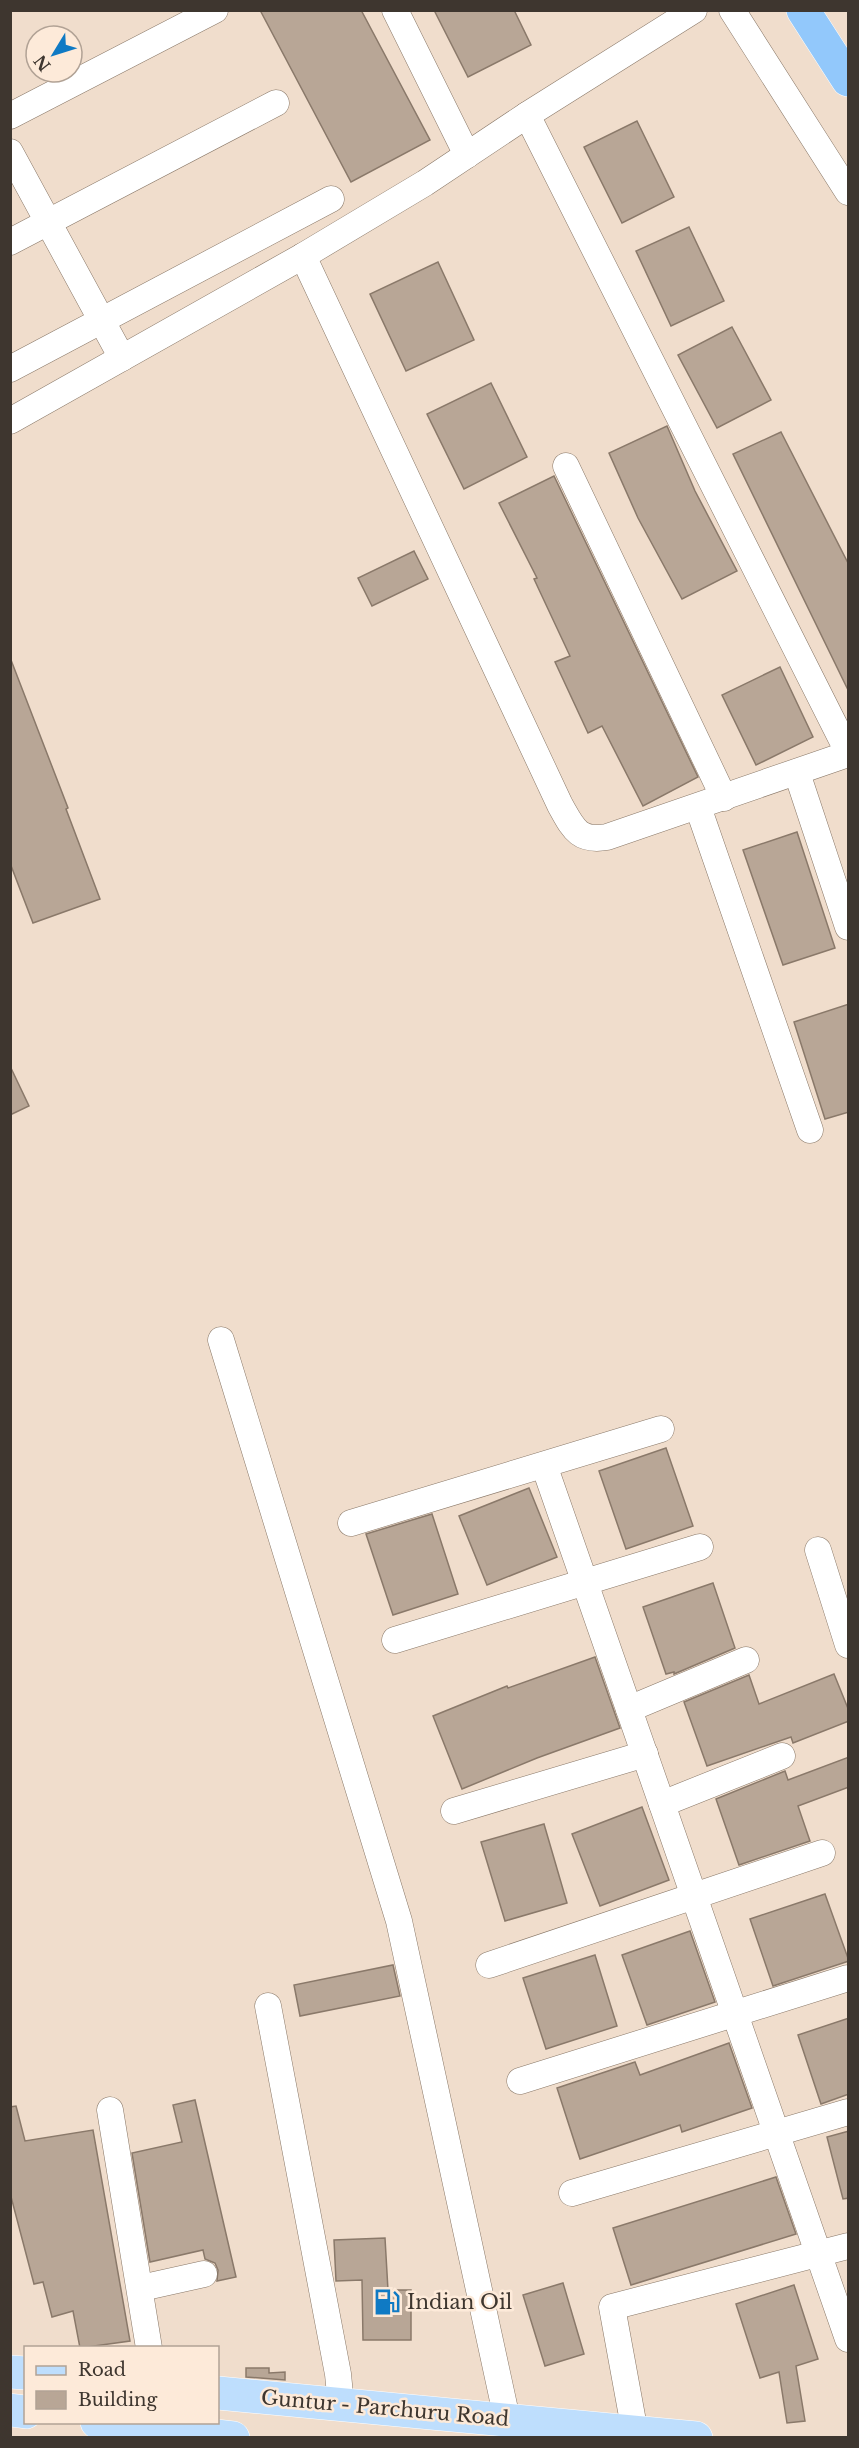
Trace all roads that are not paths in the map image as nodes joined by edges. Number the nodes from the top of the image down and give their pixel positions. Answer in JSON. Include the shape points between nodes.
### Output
{"nodes":[{"id":1,"x":214,"y":10,"type":"edge"},
{"id":2,"x":394,"y":10,"type":"edge"},
{"id":3,"x":694,"y":10,"type":"edge"},
{"id":4,"x":732,"y":10,"type":"edge"},
{"id":5,"x":803,"y":10,"type":"edge"},
{"id":6,"x":849,"y":80,"type":"edge"},
{"id":7,"x":276,"y":103,"type":"dead end"},
{"id":8,"x":10,"y":116,"type":"edge"},
{"id":9,"x":527,"y":116,"type":"junction"},
{"id":10,"x":10,"y":152,"type":"edge"},
{"id":11,"x":467,"y":155,"type":"junction"},
{"id":12,"x":849,"y":192,"type":"edge"},
{"id":13,"x":331,"y":199,"type":"dead end"},
{"id":14,"x":49,"y":222,"type":"junction"},
{"id":15,"x":10,"y":242,"type":"edge"},
{"id":16,"x":303,"y":256,"type":"junction"},
{"id":17,"x":103,"y":321,"type":"junction"},
{"id":18,"x":122,"y":358,"type":"junction"},
{"id":19,"x":10,"y":369,"type":"edge"},
{"id":20,"x":10,"y":421,"type":"edge"},
{"id":21,"x":566,"y":466,"type":"dead end"},
{"id":22,"x":849,"y":753,"type":"edge"},
{"id":23,"x":797,"y":773,"type":"junction"},
{"id":24,"x":724,"y":798,"type":"junction"},
{"id":25,"x":698,"y":807,"type":"junction"},
{"id":26,"x":849,"y":927,"type":"edge"},
{"id":27,"x":810,"y":1130,"type":"dead end"},
{"id":28,"x":221,"y":1340,"type":"dead end"},
{"id":29,"x":661,"y":1429,"type":"dead end"},
{"id":30,"x":544,"y":1465,"type":"junction"},
{"id":31,"x":351,"y":1524,"type":"dead end"},
{"id":32,"x":700,"y":1547,"type":"dead end"},
{"id":33,"x":818,"y":1550,"type":"dead end"},
{"id":34,"x":585,"y":1582,"type":"junction"},
{"id":35,"x":395,"y":1640,"type":"dead end"},
{"id":36,"x":849,"y":1645,"type":"edge"},
{"id":37,"x":746,"y":1660,"type":"dead end"},
{"id":38,"x":629,"y":1709,"type":"junction"},
{"id":39,"x":645,"y":1754,"type":"junction"},
{"id":40,"x":782,"y":1756,"type":"dead end"},
{"id":41,"x":662,"y":1804,"type":"junction"},
{"id":42,"x":454,"y":1810,"type":"dead end"},
{"id":43,"x":822,"y":1853,"type":"dead end"},
{"id":44,"x":694,"y":1896,"type":"junction"},
{"id":45,"x":489,"y":1965,"type":"dead end"},
{"id":46,"x":849,"y":1978,"type":"edge"},
{"id":47,"x":268,"y":2006,"type":"dead end"},
{"id":48,"x":735,"y":2014,"type":"junction"},
{"id":49,"x":520,"y":2081,"type":"dead end"},
{"id":50,"x":110,"y":2110,"type":"dead end"},
{"id":51,"x":849,"y":2112,"type":"edge"},
{"id":52,"x":777,"y":2133,"type":"junction"},
{"id":53,"x":572,"y":2193,"type":"dead end"},
{"id":54,"x":849,"y":2246,"type":"edge"},
{"id":55,"x":819,"y":2254,"type":"junction"},
{"id":56,"x":204,"y":2274,"type":"dead end"},
{"id":57,"x":141,"y":2288,"type":"junction"},
{"id":58,"x":849,"y":2339,"type":"edge"},
{"id":59,"x":149,"y":2346,"type":"edge"},
{"id":60,"x":219,"y":2393,"type":"edge"},
{"id":61,"x":341,"y":2405,"type":"junction"},
{"id":62,"x":507,"y":2419,"type":"junction"},
{"id":63,"x":112,"y":2424,"type":"edge"},
{"id":64,"x":635,"y":2434,"type":"edge"},
{"id":65,"x":195,"y":2436,"type":"edge"},
{"id":66,"x":233,"y":2438,"type":"edge"},
{"id":67,"x":696,"y":2438,"type":"edge"}],
"edges":[{"from":1,"to":8,"type":"street"},
{"from":2,"to":11,"type":"street"},
{"from":3,"to":9,"type":"street"},
{"from":4,"to":12,"type":"street"},
{"from":5,"to":6,"type":"highway"},
{"from":7,"to":14,"type":"street"},
{"from":9,"to":11,"type":"street"},
{"from":9,"to":22,"type":"street"},
{"from":10,"to":14,"type":"street"},
{"from":11,"to":16,"type":"street"},
{"from":13,"to":17,"type":"street"},
{"from":14,"to":15,"type":"street"},
{"from":14,"to":17,"type":"street"},
{"from":16,"to":18,"type":"street"},
{"from":16,"to":25,"type":"street","via":[[571,823],[581,836],[593,840]]},
{"from":17,"to":18,"type":"street"},
{"from":17,"to":19,"type":"street"},
{"from":18,"to":20,"type":"street"},
{"from":21,"to":24,"type":"street"},
{"from":22,"to":23,"type":"street"},
{"from":23,"to":24,"type":"street"},
{"from":23,"to":26,"type":"street"},
{"from":24,"to":25,"type":"street"},
{"from":25,"to":27,"type":"street"},
{"from":28,"to":62,"type":"street","via":[[399,1921]]},
{"from":29,"to":30,"type":"street"},
{"from":30,"to":31,"type":"street"},
{"from":30,"to":34,"type":"street"},
{"from":32,"to":34,"type":"street"},
{"from":33,"to":36,"type":"street"},
{"from":34,"to":35,"type":"street"},
{"from":34,"to":38,"type":"street"},
{"from":37,"to":38,"type":"street"},
{"from":38,"to":39,"type":"street"},
{"from":39,"to":41,"type":"street"},
{"from":39,"to":42,"type":"street"},
{"from":40,"to":41,"type":"street"},
{"from":41,"to":44,"type":"street"},
{"from":43,"to":44,"type":"street"},
{"from":44,"to":45,"type":"street"},
{"from":44,"to":48,"type":"street"},
{"from":46,"to":48,"type":"street"},
{"from":47,"to":61,"type":"street"},
{"from":48,"to":49,"type":"street"},
{"from":48,"to":52,"type":"street"},
{"from":50,"to":57,"type":"street"},
{"from":51,"to":52,"type":"street"},
{"from":52,"to":53,"type":"street"},
{"from":52,"to":55,"type":"street"},
{"from":54,"to":55,"type":"street"},
{"from":55,"to":58,"type":"street"},
{"from":55,"to":64,"type":"street","via":[[612,2307]]},
{"from":56,"to":57,"type":"street"},
{"from":57,"to":59,"type":"street"},
{"from":60,"to":61,"type":"main road","name":"Guntur - Parchuru Road"},
{"from":61,"to":62,"type":"main road","name":"Guntur - Parchuru Road"},
{"from":62,"to":64,"type":"main road","name":"Guntur - Parchuru Road"},
{"from":63,"to":65,"type":"main road"},
{"from":64,"to":67,"type":"main road","name":"Guntur - Parchuru Road"},
{"from":65,"to":66,"type":"main road"}]}
